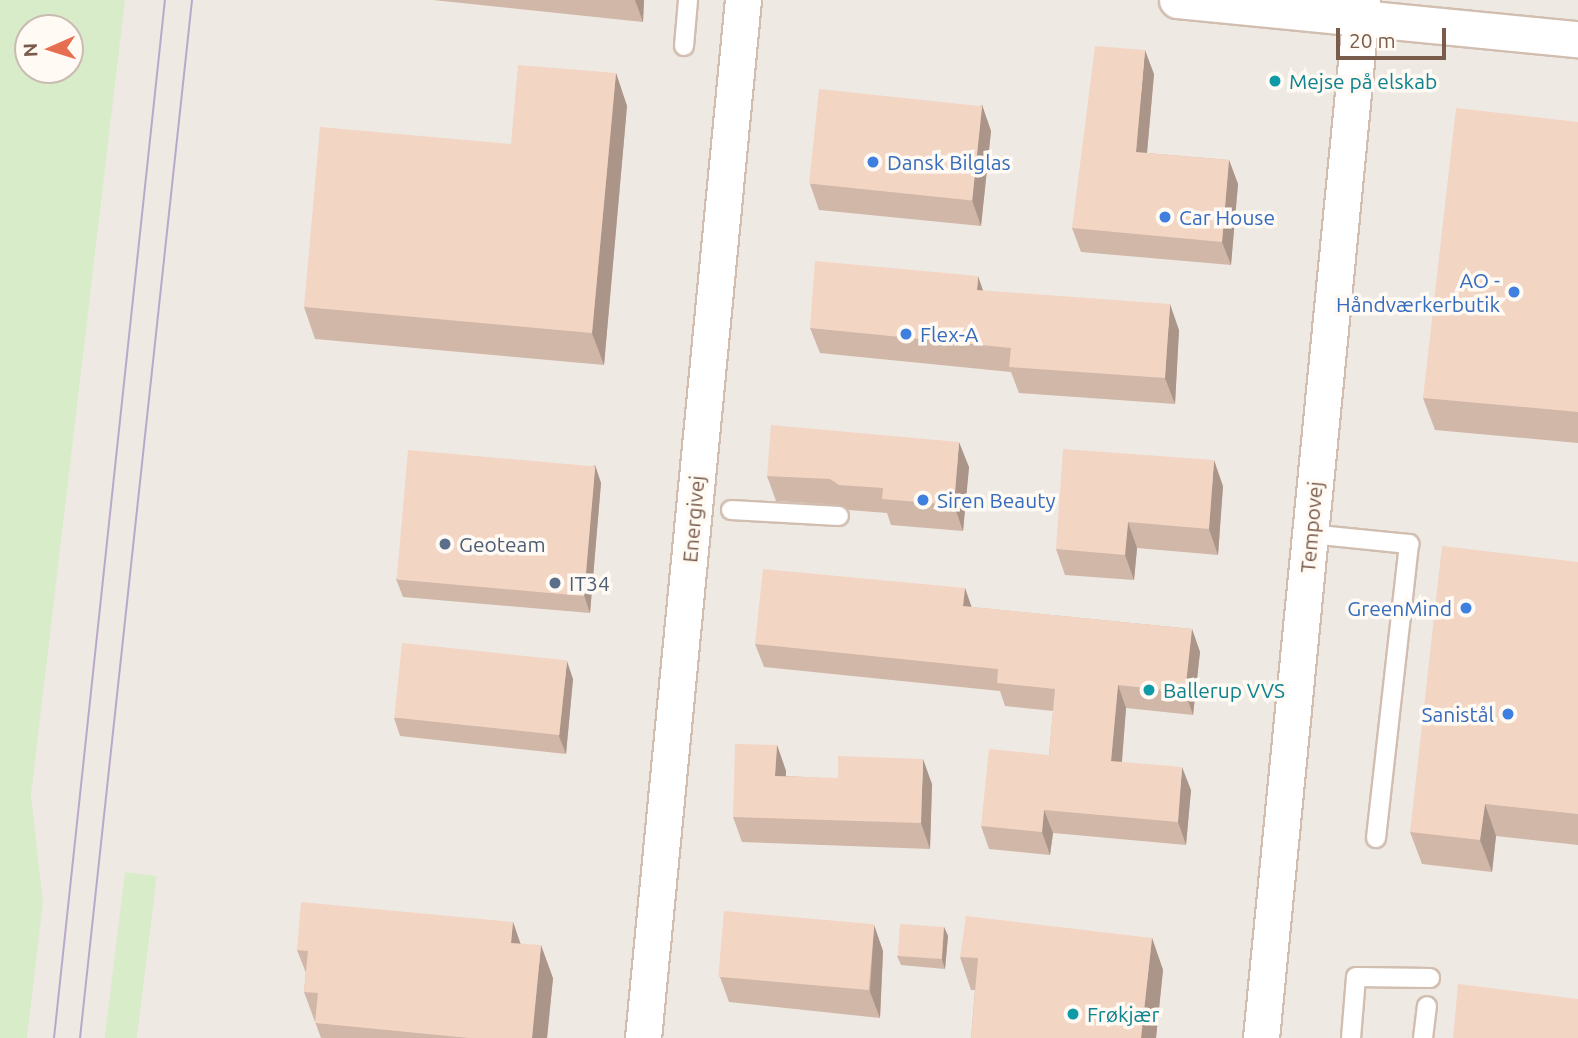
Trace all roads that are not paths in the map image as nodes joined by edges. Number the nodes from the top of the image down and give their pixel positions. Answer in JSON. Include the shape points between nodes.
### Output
{"nodes":[{"id":1,"x":688,"y":0,"type":"edge"},
{"id":2,"x":743,"y":0,"type":"edge"},
{"id":3,"x":1177,"y":0,"type":"edge"},
{"id":4,"x":1361,"y":8,"type":"edge"},
{"id":5,"x":1578,"y":39,"type":"edge"},
{"id":6,"x":684,"y":46,"type":"dead end"},
{"id":7,"x":731,"y":510,"type":"dead end"},
{"id":8,"x":839,"y":516,"type":"dead end"},
{"id":9,"x":1310,"y":534,"type":"junction"},
{"id":10,"x":1376,"y":838,"type":"dead end"},
{"id":11,"x":1430,"y":978,"type":"dead end"},
{"id":12,"x":1427,"y":1006,"type":"dead end"},
{"id":13,"x":643,"y":1038,"type":"edge"},
{"id":14,"x":1261,"y":1038,"type":"edge"},
{"id":15,"x":1351,"y":1038,"type":"edge"},
{"id":16,"x":1423,"y":1038,"type":"edge"}],
"edges":[{"from":1,"to":6,"type":"lane"},
{"from":2,"to":13,"type":"street","name":"Energivej"},
{"from":3,"to":4,"type":"street"},
{"from":4,"to":5,"type":"street"},
{"from":4,"to":9,"type":"street","name":"Tempovej"},
{"from":7,"to":8,"type":"lane"},
{"from":9,"to":10,"type":"lane","via":[[1409,544]]},
{"from":9,"to":14,"type":"street","name":"Tempovej"},
{"from":11,"to":15,"type":"lane","via":[[1356,977]]},
{"from":12,"to":16,"type":"lane"}]}
